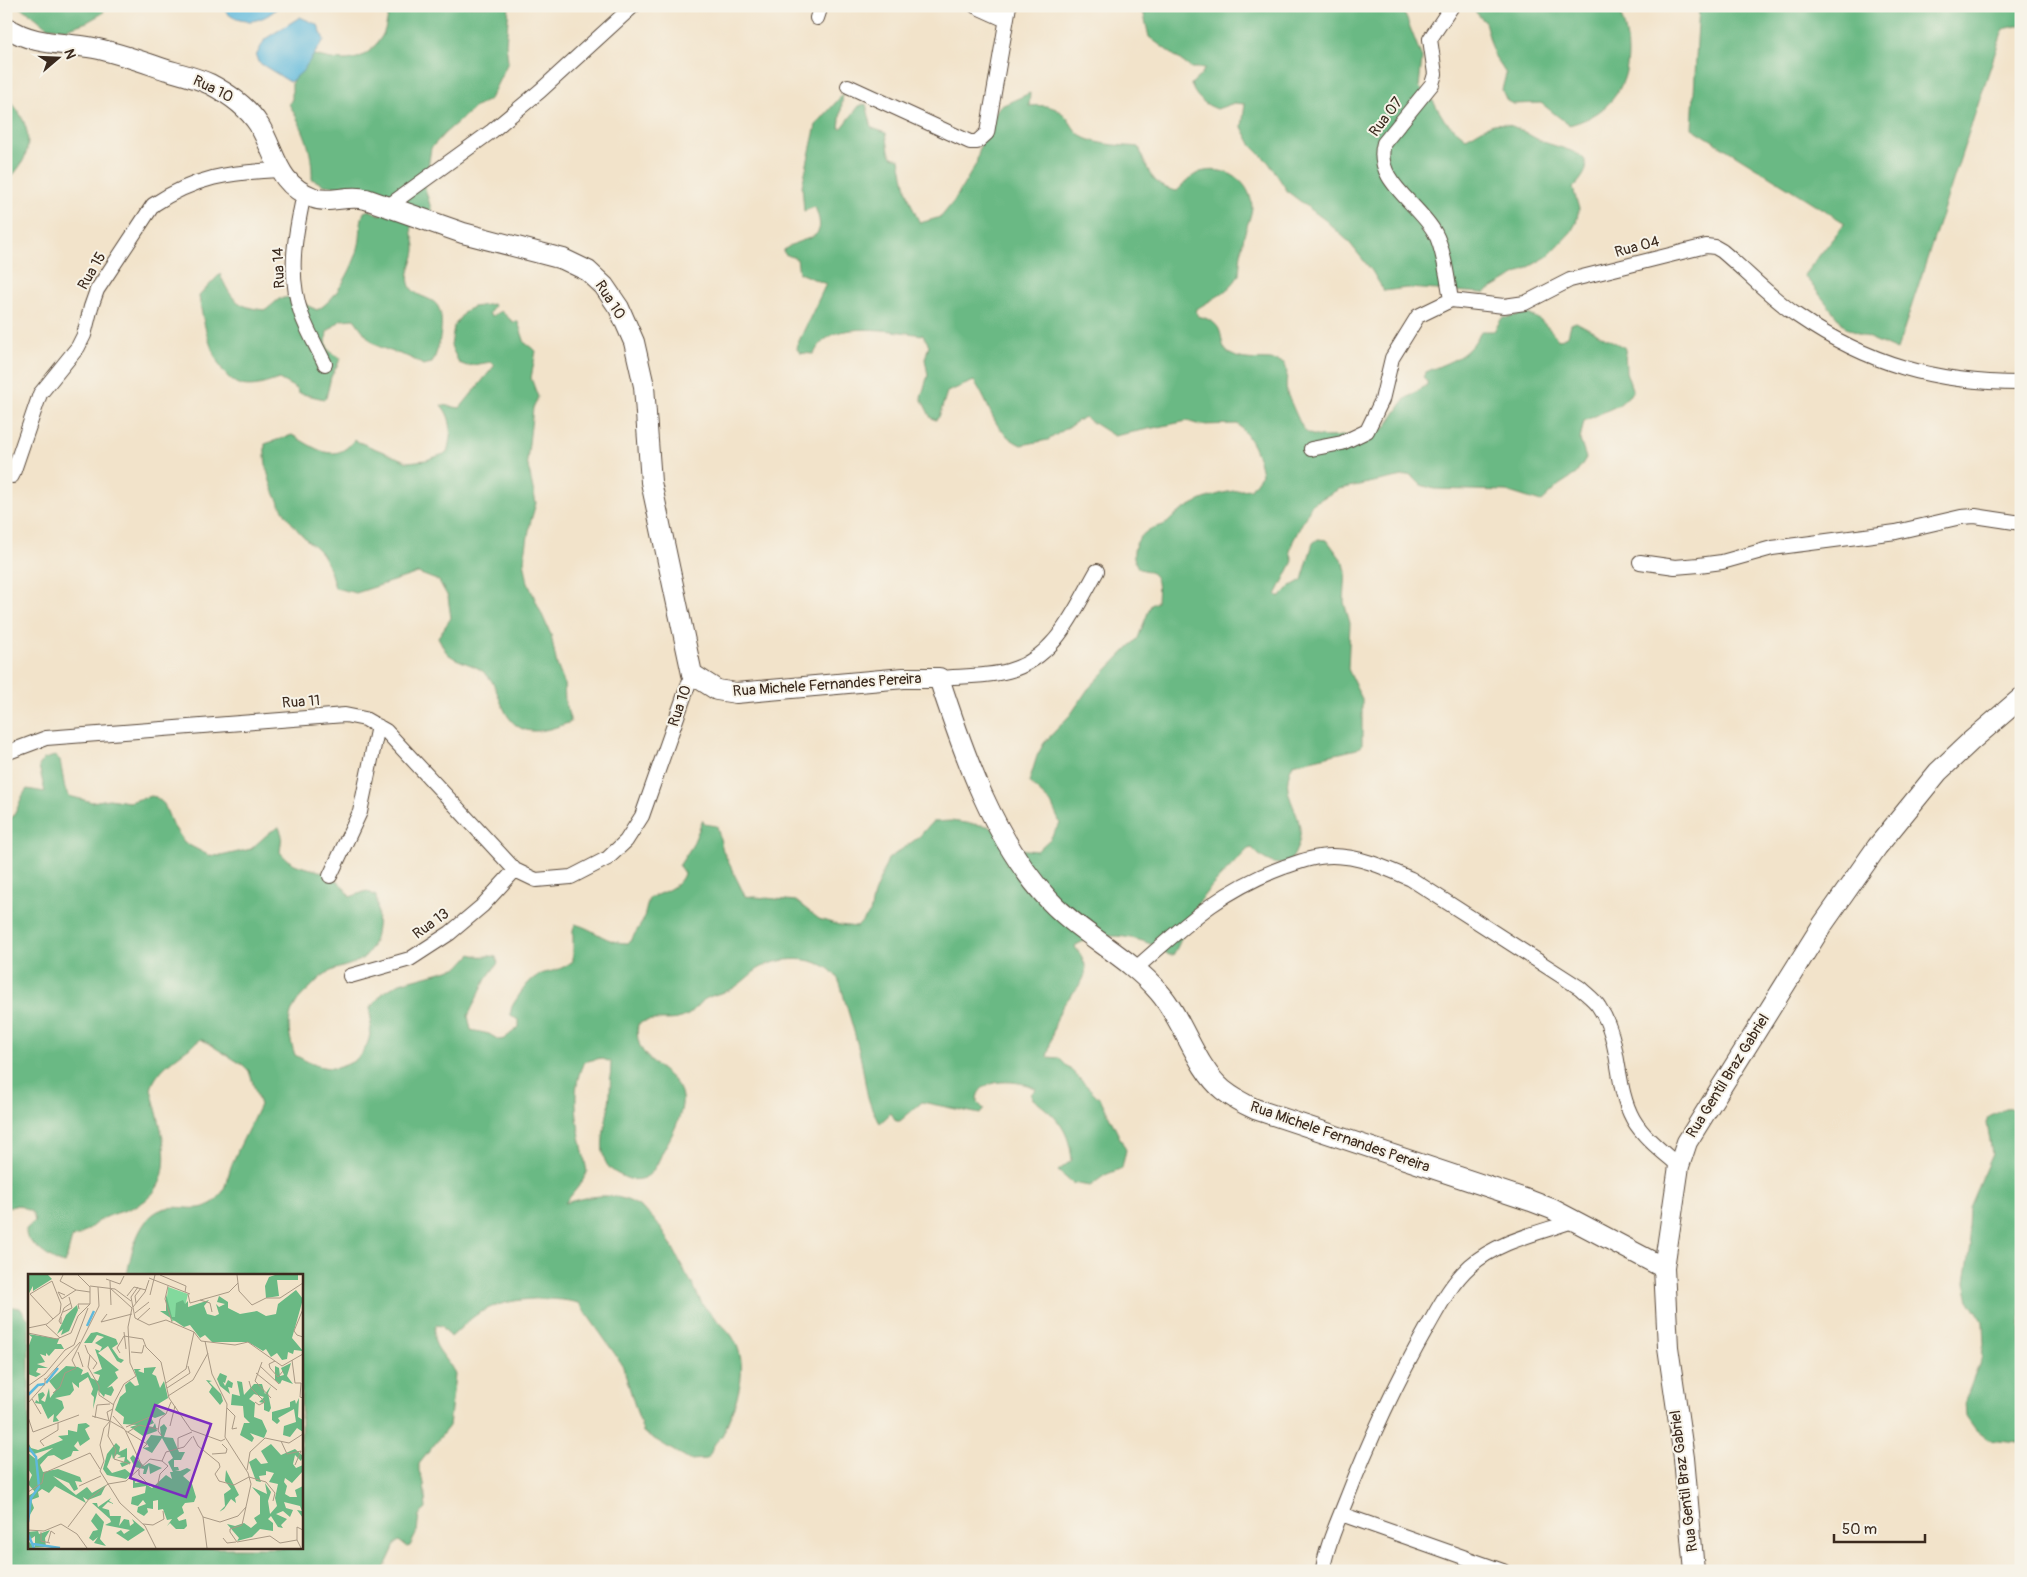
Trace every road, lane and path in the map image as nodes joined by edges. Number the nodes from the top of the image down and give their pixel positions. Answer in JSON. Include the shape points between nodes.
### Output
{"nodes":[{"id":1,"x":633,"y":6,"type":"edge"},
{"id":2,"x":975,"y":6,"type":"edge"},
{"id":3,"x":1452,"y":6,"type":"edge"},
{"id":4,"x":1008,"y":13,"type":"edge"},
{"id":5,"x":6,"y":27,"type":"edge"},
{"id":6,"x":848,"y":86,"type":"dead end"},
{"id":7,"x":279,"y":170,"type":"junction"},
{"id":8,"x":304,"y":194,"type":"junction"},
{"id":9,"x":387,"y":207,"type":"junction"},
{"id":10,"x":1451,"y":300,"type":"junction"},
{"id":11,"x":325,"y":364,"type":"dead end"},
{"id":12,"x":2021,"y":383,"type":"edge"},
{"id":13,"x":1311,"y":449,"type":"dead end"},
{"id":14,"x":12,"y":476,"type":"dead end"},
{"id":15,"x":2021,"y":523,"type":"edge"},
{"id":16,"x":1640,"y":562,"type":"dead end"},
{"id":17,"x":1097,"y":571,"type":"dead end"},
{"id":18,"x":692,"y":674,"type":"junction"},
{"id":19,"x":939,"y":678,"type":"junction"},
{"id":20,"x":2021,"y":698,"type":"edge"},
{"id":21,"x":378,"y":726,"type":"junction"},
{"id":22,"x":6,"y":753,"type":"edge"},
{"id":23,"x":515,"y":870,"type":"junction"},
{"id":24,"x":330,"y":876,"type":"dead end"},
{"id":25,"x":536,"y":880,"type":"joint"},
{"id":26,"x":1135,"y":969,"type":"junction"},
{"id":27,"x":350,"y":976,"type":"dead end"},
{"id":28,"x":1679,"y":1166,"type":"junction"},
{"id":29,"x":1573,"y":1221,"type":"junction"},
{"id":30,"x":1664,"y":1268,"type":"junction"},
{"id":31,"x":1341,"y":1514,"type":"junction"},
{"id":32,"x":1323,"y":1571,"type":"edge"},
{"id":33,"x":1503,"y":1571,"type":"edge"},
{"id":34,"x":1694,"y":1571,"type":"edge"}],
"edges":[{"from":1,"to":9,"type":"street","via":[[492,131]]},
{"from":2,"to":4,"type":"street"},
{"from":3,"to":10,"type":"street","name":"Rua 07","via":[[1430,39],[1435,74],[1432,84],[1384,143],[1381,154],[1388,176],[1436,234]]},
{"from":4,"to":6,"type":"street","via":[[987,133],[977,142],[970,142]]},
{"from":5,"to":7,"type":"street","name":"Rua 10","via":[[58,46],[117,54],[207,83],[229,94],[259,125]]},
{"from":7,"to":8,"type":"street","name":"Rua 10","via":[[288,183]]},
{"from":7,"to":14,"type":"street","name":"Rua 15","via":[[217,176],[153,205],[97,290],[78,347],[40,394]]},
{"from":8,"to":9,"type":"street","name":"Rua 10","via":[[317,200],[358,196]]},
{"from":8,"to":11,"type":"street","name":"Rua 14","via":[[294,237],[293,278],[302,316]]},
{"from":9,"to":18,"type":"street","name":"Rua 10","via":[[464,233],[563,259],[588,270],[619,308],[634,342],[644,386],[651,482]]},
{"from":10,"to":12,"type":"street","name":"Rua 04","via":[[1504,306],[1524,302],[1570,280],[1706,246],[1715,247],[1796,315],[1871,358],[1911,370],[1988,383]]},
{"from":10,"to":13,"type":"street","via":[[1418,316],[1392,358],[1382,400],[1367,432],[1342,444]]},
{"from":15,"to":16,"type":"street","via":[[1961,517],[1896,532],[1772,548],[1722,562],[1675,566]]},
{"from":17,"to":19,"type":"street","via":[[1057,640],[1043,654],[1026,665],[1006,671]]},
{"from":18,"to":19,"type":"street","name":"Rua Michele Fernandes Pereira","via":[[717,690],[736,694],[904,678]]},
{"from":18,"to":25,"type":"street","name":"Rua 10","via":[[642,816],[626,841],[608,858],[571,877]]},
{"from":19,"to":26,"type":"street","name":"Rua Michele Fernandes Pereira","via":[[986,804],[1007,842],[1049,900],[1077,926]]},
{"from":20,"to":28,"type":"street","name":"Rua Gentil Braz Gabriel","via":[[1938,772],[1878,847],[1823,924],[1698,1121]]},
{"from":21,"to":22,"type":"street","name":"Rua 11","via":[[365,719],[345,715],[46,738]]},
{"from":21,"to":23,"type":"street","name":"Rua 11"},
{"from":21,"to":24,"type":"street","via":[[360,812]]},
{"from":23,"to":25,"type":"street","name":"Rua 11"},
{"from":23,"to":27,"type":"street","name":"Rua 13","via":[[482,906],[450,933],[410,959]]},
{"from":26,"to":28,"type":"street","via":[[1205,907],[1259,876],[1306,860],[1331,856],[1358,859],[1389,869],[1411,879],[1572,983],[1599,1006],[1611,1030],[1624,1098],[1633,1120]]},
{"from":26,"to":29,"type":"street","name":"Rua Michele Fernandes Pereira","via":[[1160,993],[1211,1076],[1239,1102],[1531,1201]]},
{"from":28,"to":30,"type":"street","name":"Rua Gentil Braz Gabriel"},
{"from":29,"to":30,"type":"street","name":"Rua Michele Fernandes Pereira"},
{"from":29,"to":31,"type":"street","via":[[1490,1252],[1470,1266],[1446,1294],[1376,1426]]},
{"from":30,"to":34,"type":"street","name":"Rua Gentil Braz Gabriel","via":[[1668,1347],[1684,1458]]},
{"from":31,"to":32,"type":"street"},
{"from":31,"to":33,"type":"street"}]}
